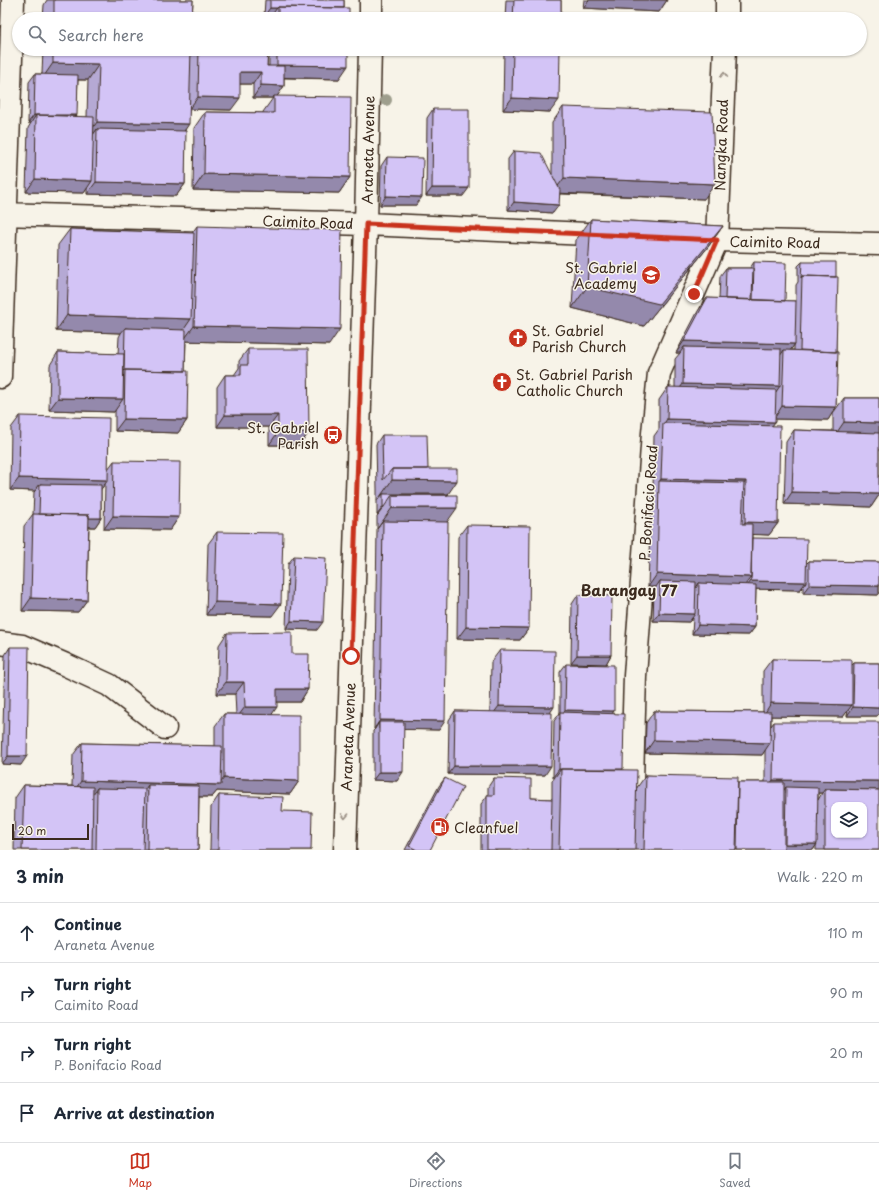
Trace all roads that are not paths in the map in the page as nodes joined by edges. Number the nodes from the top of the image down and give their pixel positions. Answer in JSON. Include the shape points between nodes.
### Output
{"nodes":[{"id":1,"x":14,"y":0,"type":"edge"},
{"id":2,"x":372,"y":0,"type":"edge"},
{"id":3,"x":727,"y":0,"type":"edge"},
{"id":4,"x":13,"y":12,"type":"edge"},
{"id":5,"x":371,"y":12,"type":"edge"},
{"id":6,"x":727,"y":12,"type":"edge"},
{"id":7,"x":12,"y":39,"type":"edge"},
{"id":8,"x":370,"y":56,"type":"edge"},
{"id":9,"x":725,"y":56,"type":"edge"},
{"id":10,"x":3,"y":214,"type":"edge"},
{"id":11,"x":366,"y":224,"type":"junction"},
{"id":12,"x":630,"y":236,"type":"edge"},
{"id":13,"x":661,"y":238,"type":"edge"},
{"id":14,"x":717,"y":240,"type":"junction"},
{"id":15,"x":879,"y":244,"type":"edge"},
{"id":16,"x":0,"y":377,"type":"edge"},
{"id":17,"x":0,"y":644,"type":"edge"},
{"id":18,"x":165,"y":728,"type":"dead end"},
{"id":19,"x":345,"y":850,"type":"edge"},
{"id":20,"x":630,"y":850,"type":"edge"}],
"edges":[{"from":1,"to":4,"type":"street"},
{"from":2,"to":5,"type":"street"},
{"from":3,"to":6,"type":"street"},
{"from":7,"to":10,"type":"street"},
{"from":8,"to":11,"type":"street","name":"Araneta Avenue"},
{"from":14,"to":9,"type":"street","name":"Nangka Road","one_way":true},
{"from":10,"to":11,"type":"street","name":"Caimito Road"},
{"from":10,"to":16,"type":"street"},
{"from":11,"to":12,"type":"street","name":"Caimito Road"},
{"from":11,"to":19,"type":"street","name":"Araneta Avenue","one_way":true},
{"from":13,"to":14,"type":"street","name":"Caimito Road"},
{"from":14,"to":15,"type":"street","name":"Caimito Road"},
{"from":14,"to":20,"type":"street","name":"P. Bonifacio Road","via":[[659,373],[635,676]]},
{"from":17,"to":18,"type":"street","via":[[22,646],[109,685]]}]}
